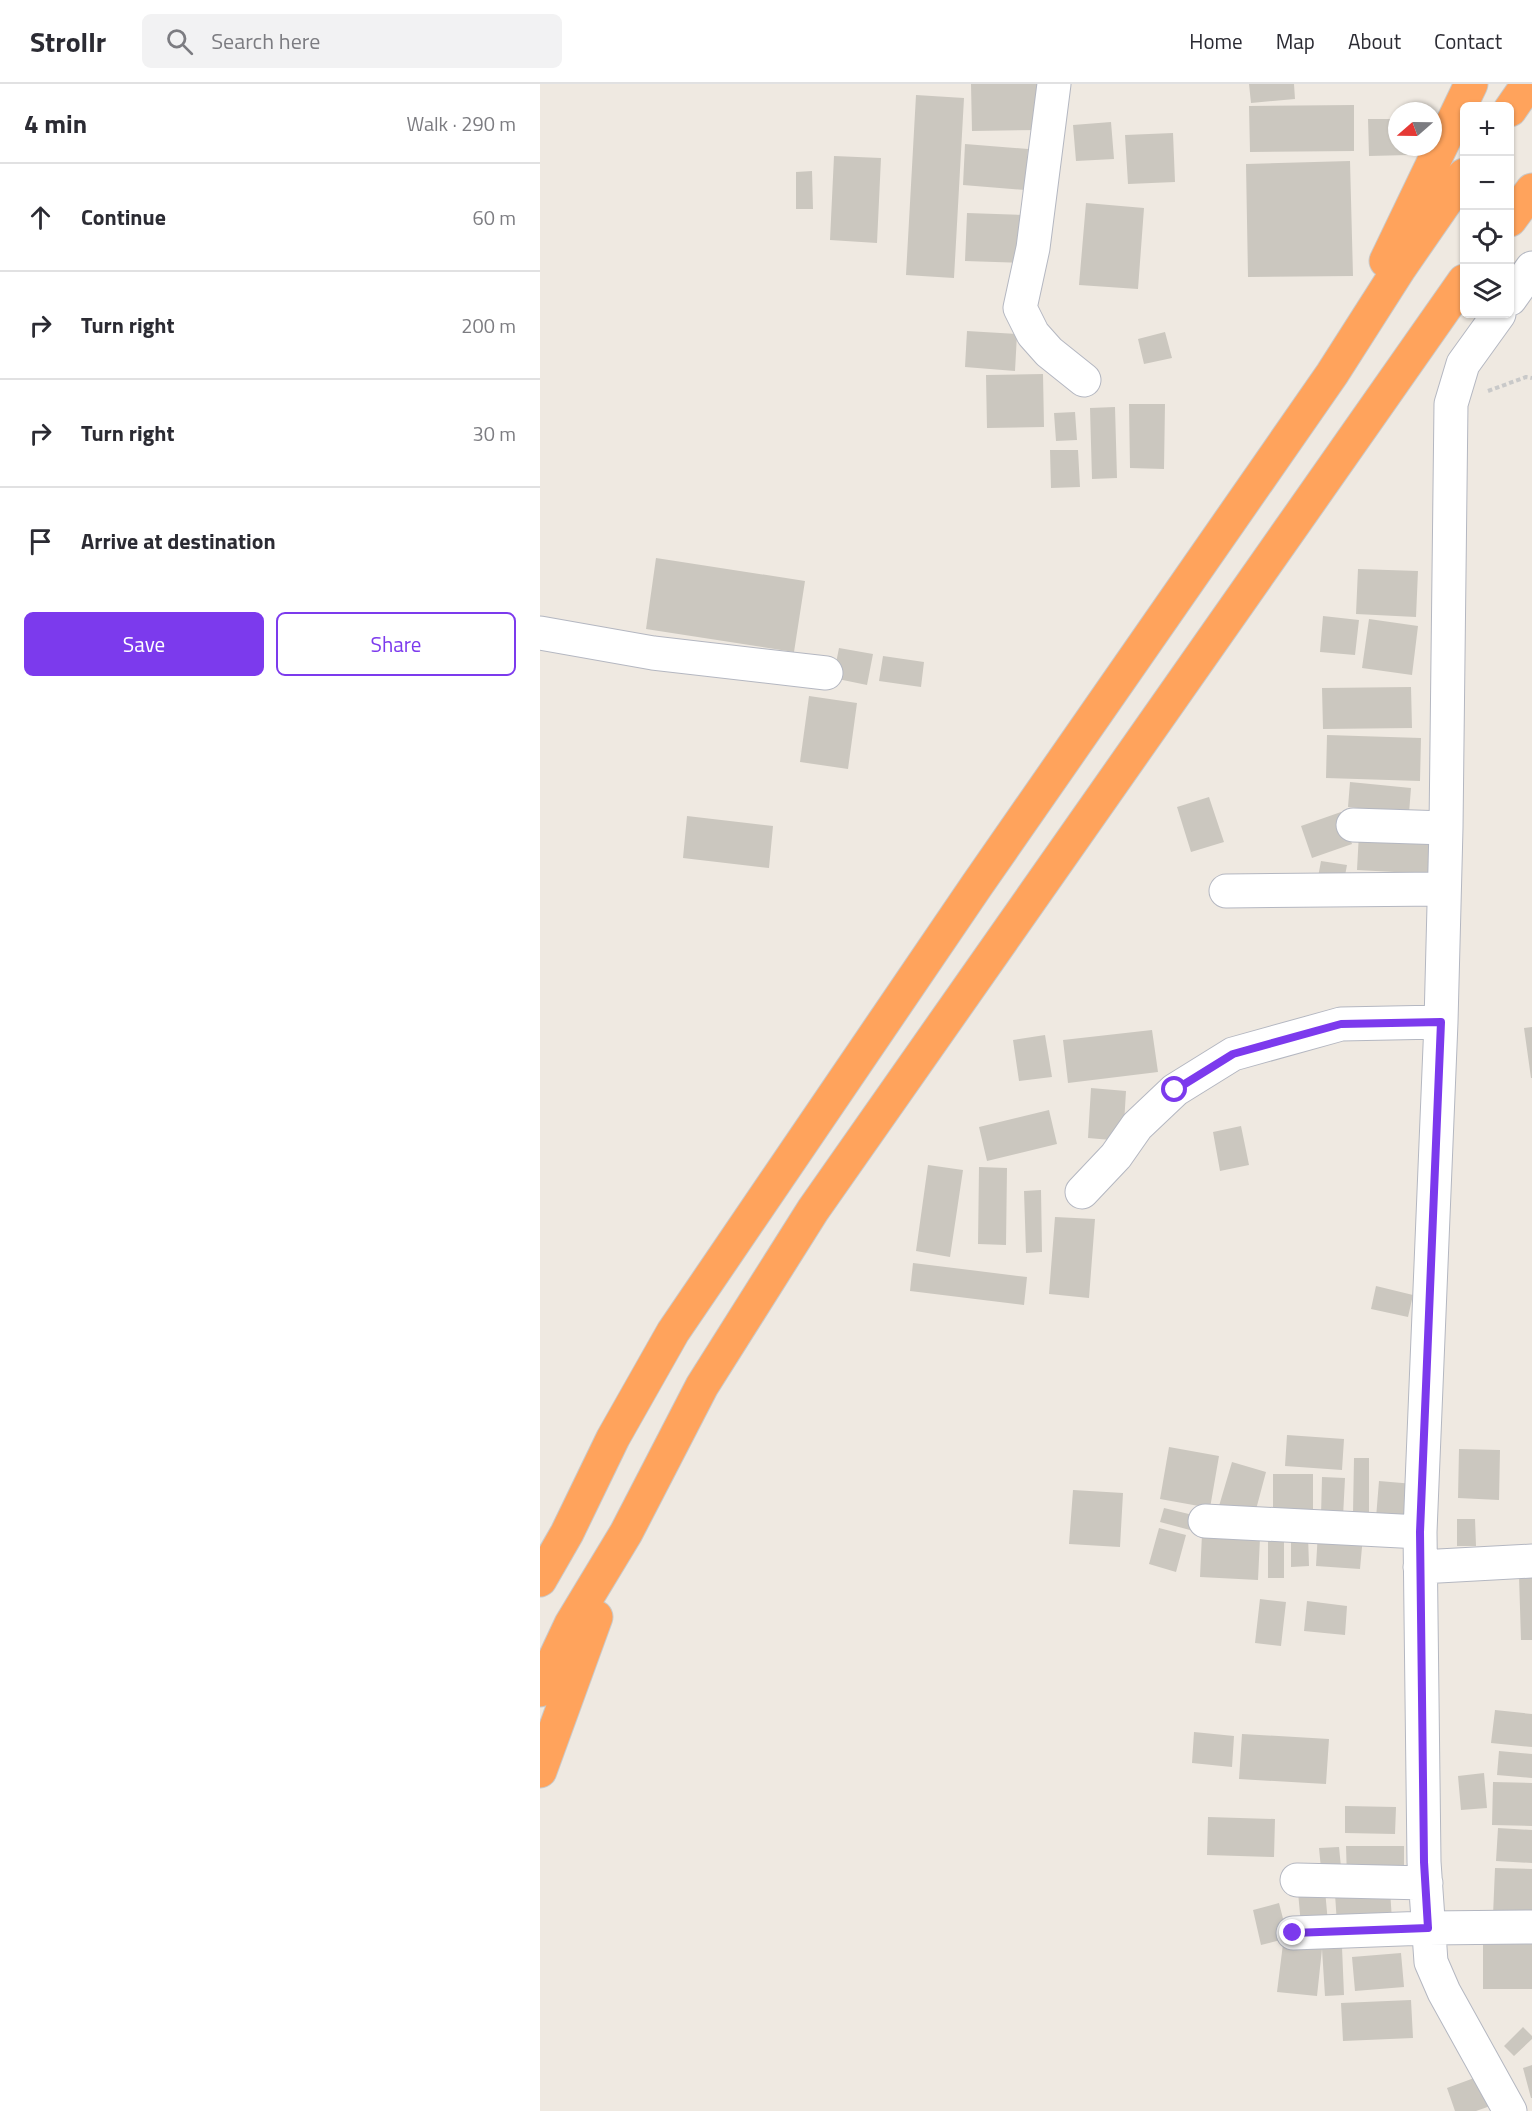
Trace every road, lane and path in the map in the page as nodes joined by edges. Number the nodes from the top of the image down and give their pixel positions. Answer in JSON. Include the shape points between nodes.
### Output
{"nodes":[{"id":1,"x":1054,"y":84,"type":"edge"},
{"id":2,"x":1471,"y":84,"type":"edge"},
{"id":3,"x":1528,"y":84,"type":"edge"},
{"id":4,"x":1514,"y":103,"type":"edge"},
{"id":5,"x":1460,"y":181,"type":"edge"},
{"id":6,"x":1532,"y":190,"type":"edge"},
{"id":7,"x":1514,"y":213,"type":"edge"},
{"id":8,"x":1532,"y":268,"type":"edge"},
{"id":9,"x":1460,"y":287,"type":"edge"},
{"id":10,"x":1514,"y":292,"type":"edge"},
{"id":11,"x":1496,"y":318,"type":"edge"},
{"id":12,"x":1332,"y":374,"type":"junction"},
{"id":13,"x":1084,"y":380,"type":"dead end"},
{"id":14,"x":540,"y":633,"type":"edge"},
{"id":15,"x":826,"y":673,"type":"dead end"},
{"id":16,"x":1353,"y":825,"type":"dead end"},
{"id":17,"x":1446,"y":828,"type":"junction"},
{"id":18,"x":1444,"y":889,"type":"junction"},
{"id":19,"x":1226,"y":891,"type":"dead end"},
{"id":20,"x":1441,"y":1022,"type":"junction"},
{"id":21,"x":1082,"y":1192,"type":"dead end"},
{"id":22,"x":1205,"y":1521,"type":"dead end"},
{"id":23,"x":1420,"y":1532,"type":"junction"},
{"id":24,"x":626,"y":1533,"type":"junction"},
{"id":25,"x":1532,"y":1561,"type":"edge"},
{"id":26,"x":1420,"y":1567,"type":"junction"},
{"id":27,"x":540,"y":1580,"type":"edge"},
{"id":28,"x":540,"y":1690,"type":"edge"},
{"id":29,"x":540,"y":1771,"type":"edge"},
{"id":30,"x":1297,"y":1880,"type":"dead end"},
{"id":31,"x":1426,"y":1883,"type":"junction"},
{"id":32,"x":1532,"y":1927,"type":"edge"},
{"id":33,"x":1428,"y":1928,"type":"junction"},
{"id":34,"x":1293,"y":1933,"type":"dead end"},
{"id":35,"x":1510,"y":2111,"type":"edge"}],
"edges":[{"from":1,"to":13,"type":"street","via":[[1033,248],[1020,308],[1033,334]]},
{"from":2,"to":12,"type":"highway"},
{"from":3,"to":4,"type":"highway"},
{"from":5,"to":12,"type":"highway"},
{"from":6,"to":7,"type":"highway"},
{"from":8,"to":10,"type":"street"},
{"from":9,"to":24,"type":"highway","via":[[813,1210],[702,1386]]},
{"from":11,"to":17,"type":"street","via":[[1463,364],[1451,404]]},
{"from":12,"to":27,"type":"highway","via":[[673,1332]]},
{"from":14,"to":15,"type":"street","via":[[652,653]]},
{"from":16,"to":17,"type":"street"},
{"from":17,"to":18,"type":"street"},
{"from":18,"to":19,"type":"street"},
{"from":18,"to":20,"type":"street"},
{"from":20,"to":21,"type":"street","via":[[1341,1024],[1233,1054],[1175,1090],[1137,1126],[1116,1156]]},
{"from":20,"to":23,"type":"street"},
{"from":22,"to":23,"type":"street"},
{"from":23,"to":26,"type":"street"},
{"from":24,"to":28,"type":"highway","via":[[571,1624]]},
{"from":24,"to":29,"type":"highway"},
{"from":25,"to":26,"type":"street"},
{"from":26,"to":31,"type":"street"},
{"from":30,"to":31,"type":"street"},
{"from":31,"to":33,"type":"street"},
{"from":32,"to":33,"type":"street"},
{"from":33,"to":34,"type":"street"},
{"from":33,"to":35,"type":"street","via":[[1431,1962]]}]}
